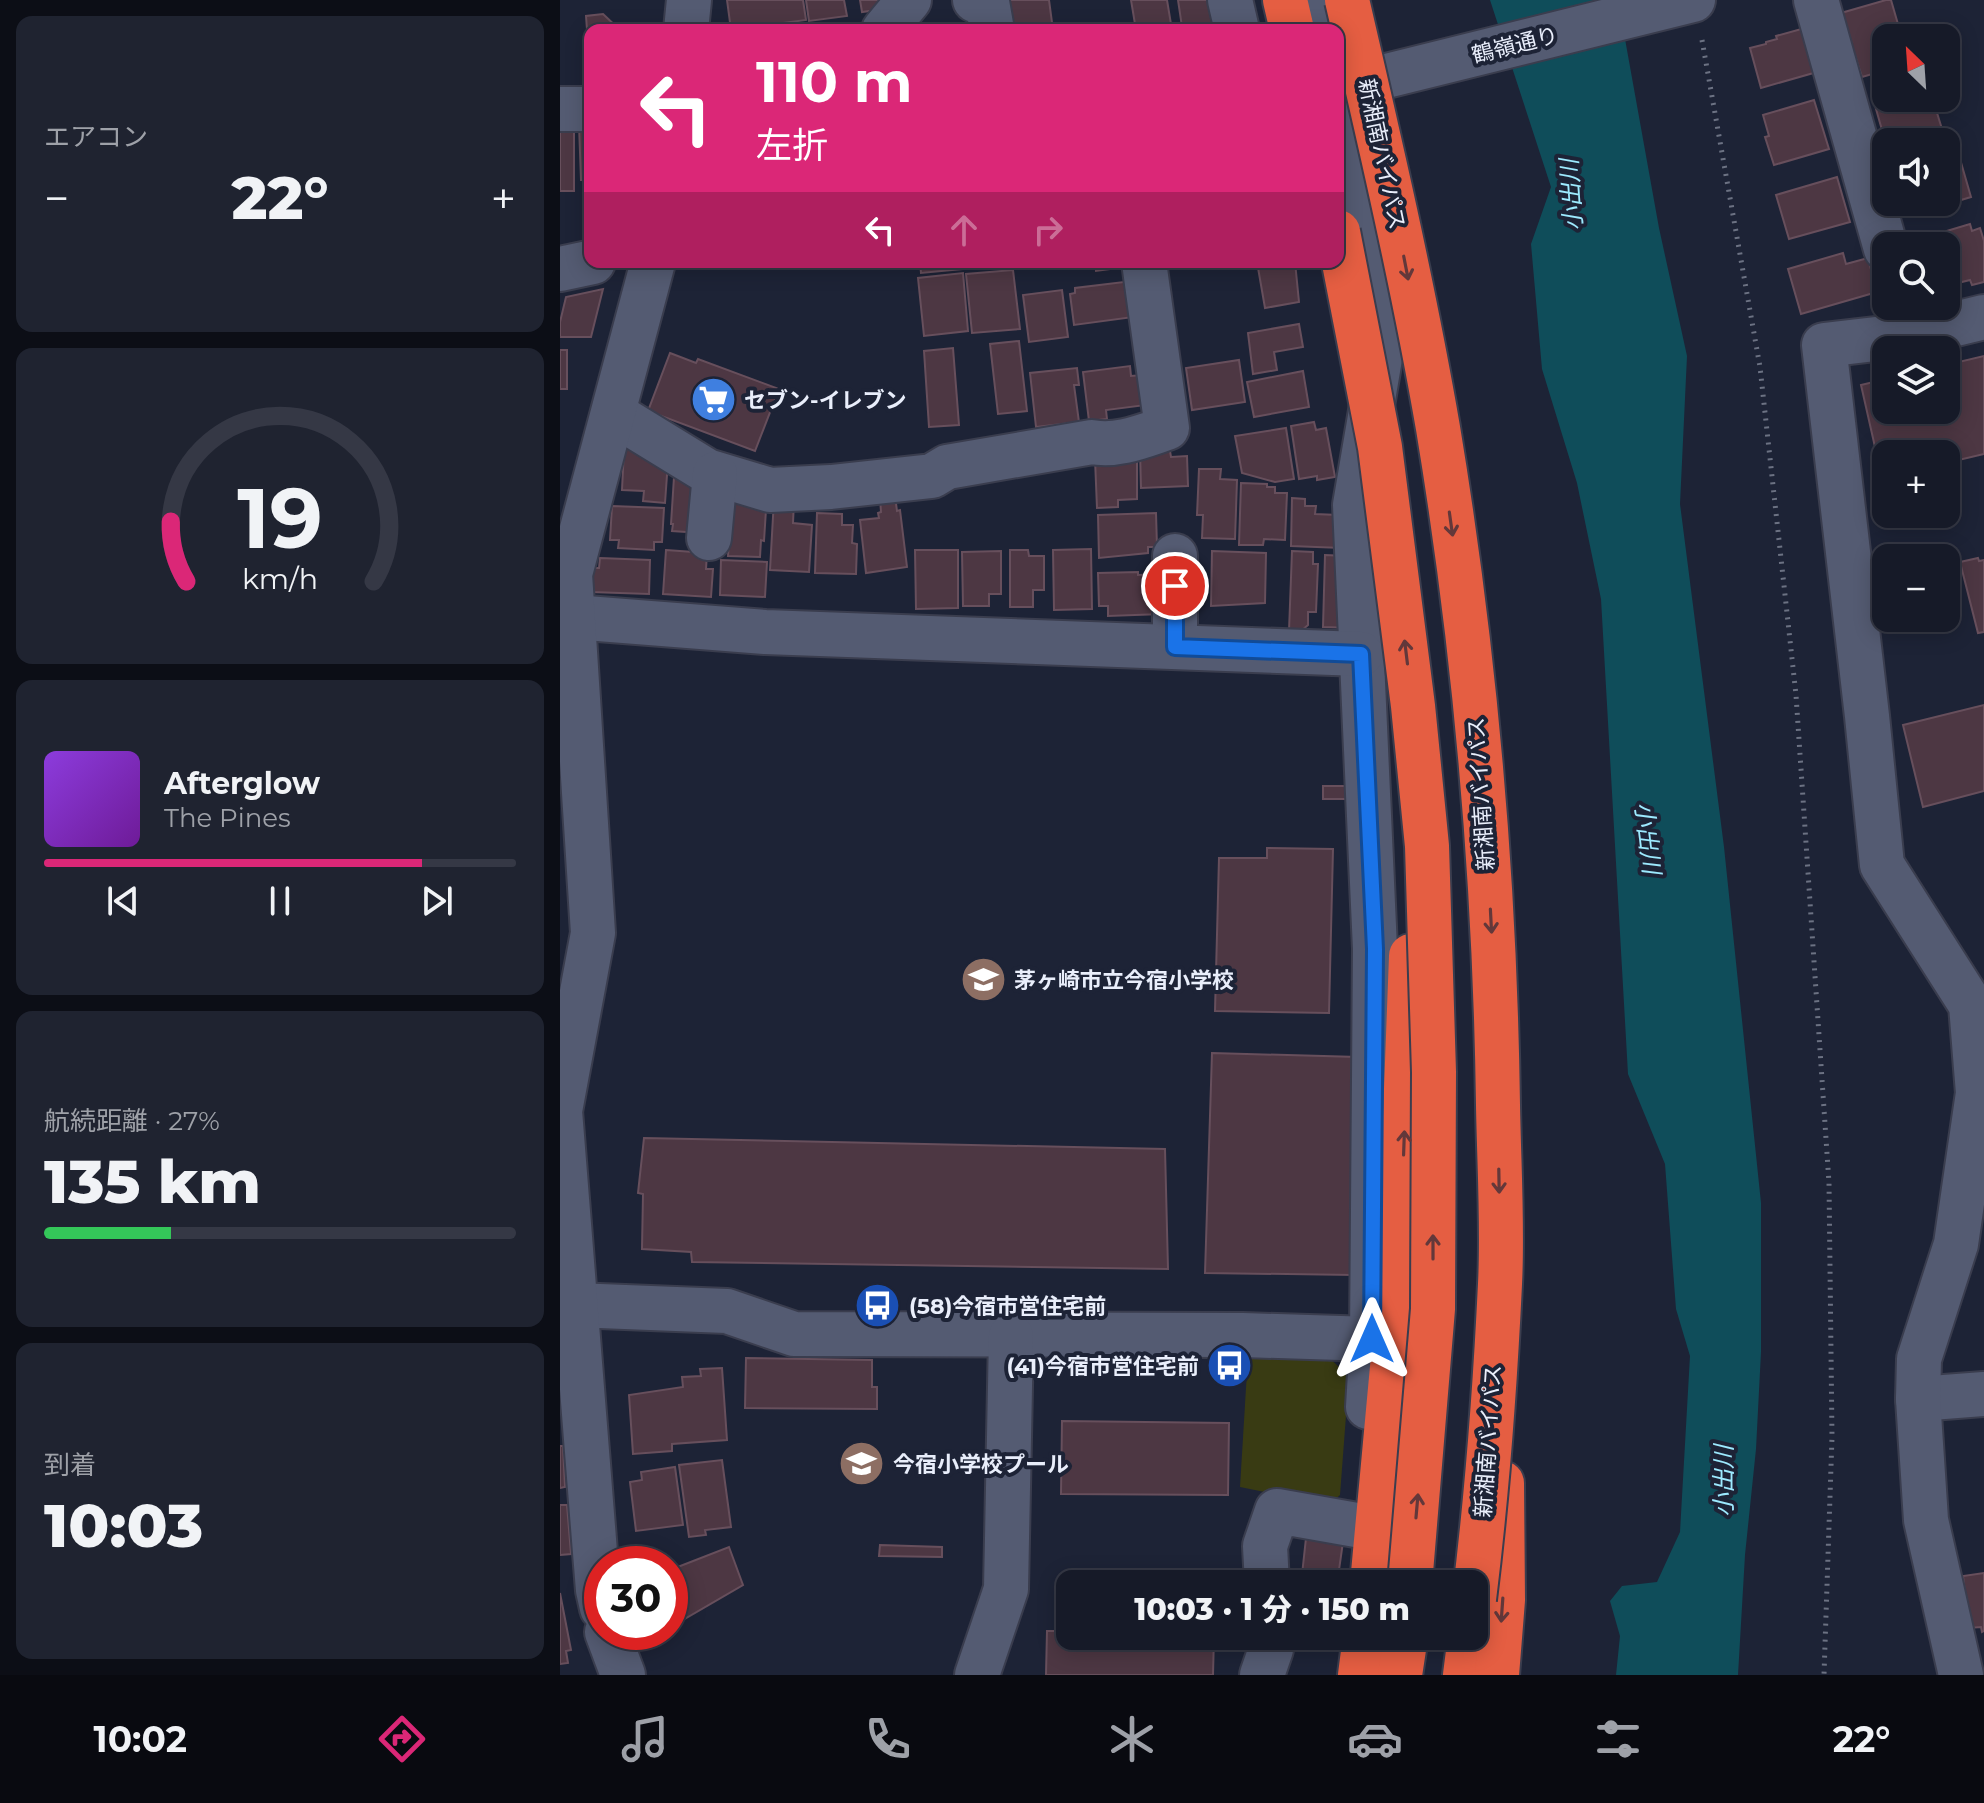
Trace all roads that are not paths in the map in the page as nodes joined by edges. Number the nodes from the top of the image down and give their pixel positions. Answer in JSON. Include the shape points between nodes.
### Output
{"nodes":[{"id":1,"x":689,"y":0,"type":"edge"},
{"id":2,"x":909,"y":0,"type":"edge"},
{"id":3,"x":975,"y":0,"type":"edge"},
{"id":4,"x":1230,"y":0,"type":"edge"},
{"id":5,"x":1285,"y":0,"type":"edge"},
{"id":6,"x":1313,"y":0,"type":"edge"},
{"id":7,"x":1347,"y":0,"type":"edge"},
{"id":8,"x":1816,"y":0,"type":"edge"},
{"id":9,"x":1692,"y":11,"type":"edge"},
{"id":10,"x":687,"y":24,"type":"edge"},
{"id":11,"x":889,"y":24,"type":"edge"},
{"id":12,"x":991,"y":24,"type":"edge"},
{"id":13,"x":1236,"y":24,"type":"edge"},
{"id":14,"x":1291,"y":24,"type":"edge"},
{"id":15,"x":1319,"y":24,"type":"edge"},
{"id":16,"x":1344,"y":87,"type":"edge"},
{"id":17,"x":560,"y":109,"type":"edge"},
{"id":18,"x":584,"y":109,"type":"edge"},
{"id":19,"x":1344,"y":125,"type":"edge"},
{"id":20,"x":1881,"y":232,"type":"edge"},
{"id":21,"x":1344,"y":263,"type":"edge"},
{"id":22,"x":584,"y":264,"type":"edge"},
{"id":23,"x":651,"y":268,"type":"edge"},
{"id":24,"x":1145,"y":268,"type":"edge"},
{"id":25,"x":560,"y":269,"type":"edge"},
{"id":26,"x":1984,"y":317,"type":"edge"},
{"id":27,"x":1960,"y":318,"type":"edge"},
{"id":28,"x":1906,"y":320,"type":"edge"},
{"id":29,"x":614,"y":414,"type":"junction"},
{"id":30,"x":715,"y":474,"type":"junction"},
{"id":31,"x":709,"y":538,"type":"dead end"},
{"id":32,"x":1175,"y":556,"type":"dead end"},
{"id":33,"x":565,"y":574,"type":"edge"},
{"id":34,"x":573,"y":617,"type":"junction"},
{"id":35,"x":1175,"y":647,"type":"junction"},
{"id":36,"x":1361,"y":654,"type":"junction"},
{"id":37,"x":1413,"y":706,"type":"junction"},
{"id":38,"x":576,"y":936,"type":"edge"},
{"id":39,"x":566,"y":1271,"type":"edge"},
{"id":40,"x":1500,"y":1280,"type":"junction"},
{"id":41,"x":1011,"y":1336,"type":"junction"},
{"id":42,"x":1372,"y":1339,"type":"junction"},
{"id":43,"x":1984,"y":1394,"type":"edge"},
{"id":44,"x":1918,"y":1399,"type":"junction"},
{"id":45,"x":1362,"y":1526,"type":"junction"},
{"id":46,"x":595,"y":1546,"type":"edge"},
{"id":47,"x":1266,"y":1570,"type":"edge"},
{"id":48,"x":1357,"y":1570,"type":"edge"},
{"id":49,"x":1373,"y":1570,"type":"edge"},
{"id":50,"x":1411,"y":1570,"type":"edge"},
{"id":51,"x":1477,"y":1570,"type":"edge"},
{"id":52,"x":614,"y":1650,"type":"edge"},
{"id":53,"x":1271,"y":1650,"type":"edge"},
{"id":54,"x":1349,"y":1650,"type":"edge"},
{"id":55,"x":1363,"y":1650,"type":"edge"},
{"id":56,"x":1404,"y":1650,"type":"edge"},
{"id":57,"x":1468,"y":1650,"type":"edge"},
{"id":58,"x":623,"y":1675,"type":"edge"},
{"id":59,"x":977,"y":1675,"type":"edge"},
{"id":60,"x":1262,"y":1675,"type":"edge"},
{"id":61,"x":1346,"y":1675,"type":"edge"},
{"id":62,"x":1360,"y":1675,"type":"edge"},
{"id":63,"x":1400,"y":1675,"type":"edge"},
{"id":64,"x":1465,"y":1675,"type":"edge"},
{"id":65,"x":1497,"y":1675,"type":"edge"},
{"id":66,"x":1961,"y":1675,"type":"edge"}],
"edges":[{"from":1,"to":10,"type":"street"},
{"from":2,"to":11,"type":"street"},
{"from":3,"to":12,"type":"street","via":[[987,2]]},
{"from":4,"to":13,"type":"street"},
{"from":5,"to":14,"type":"highway"},
{"from":6,"to":15,"type":"street"},
{"from":7,"to":40,"type":"highway","name":"新湘南バイパス","one_way":true,"bridge":true,"via":[[1438,428],[1472,669],[1492,942]]},
{"from":8,"to":20,"type":"street"},
{"from":9,"to":16,"type":"street","name":"鶴嶺通り"},
{"from":17,"to":18,"type":"street"},
{"from":19,"to":36,"type":"street","via":[[1386,323],[1355,505]]},
{"from":37,"to":21,"type":"highway","one_way":true,"bridge":true,"via":[[1380,447]]},
{"from":22,"to":25,"type":"street"},
{"from":23,"to":29,"type":"street"},
{"from":24,"to":30,"type":"street","via":[[1167,428],[1106,445],[1092,442],[947,467],[932,476],[831,487],[770,490]]},
{"from":26,"to":27,"type":"street"},
{"from":28,"to":44,"type":"street","via":[[1824,345],[1882,865],[1971,1005],[1978,1093],[1956,1244],[1919,1359]]},
{"from":29,"to":30,"type":"street"},
{"from":29,"to":33,"type":"street"},
{"from":30,"to":31,"type":"street"},
{"from":32,"to":35,"type":"street"},
{"from":33,"to":34,"type":"street"},
{"from":34,"to":35,"type":"street","via":[[765,632]]},
{"from":34,"to":38,"type":"street"},
{"from":35,"to":36,"type":"street"},
{"from":36,"to":42,"type":"street","via":[[1375,949]]},
{"from":49,"to":37,"type":"highway","one_way":true,"bridge":true,"via":[[1398,1302],[1411,1000]]},
{"from":50,"to":37,"type":"highway","one_way":true,"bridge":true,"via":[[1433,1309],[1434,1088],[1427,846]]},
{"from":38,"to":39,"type":"street","via":[[560,1111]]},
{"from":39,"to":41,"type":"street","via":[[727,1311],[794,1334]]},
{"from":39,"to":46,"type":"street"},
{"from":40,"to":51,"type":"highway","name":"新湘南バイパス","bridge":true},
{"from":40,"to":65,"type":"highway","one_way":true,"bridge":true,"via":[[1503,1600]]},
{"from":41,"to":42,"type":"street"},
{"from":41,"to":59,"type":"street","via":[[1006,1589]]},
{"from":42,"to":45,"type":"street"},
{"from":43,"to":44,"type":"street"},
{"from":44,"to":66,"type":"street","via":[[1926,1520]]},
{"from":45,"to":47,"type":"street","via":[[1277,1511],[1265,1546]]},
{"from":45,"to":48,"type":"street"},
{"from":52,"to":58,"type":"street"},
{"from":53,"to":60,"type":"street"},
{"from":54,"to":61,"type":"street"},
{"from":55,"to":62,"type":"highway"},
{"from":56,"to":63,"type":"highway"},
{"from":57,"to":64,"type":"highway"}]}
